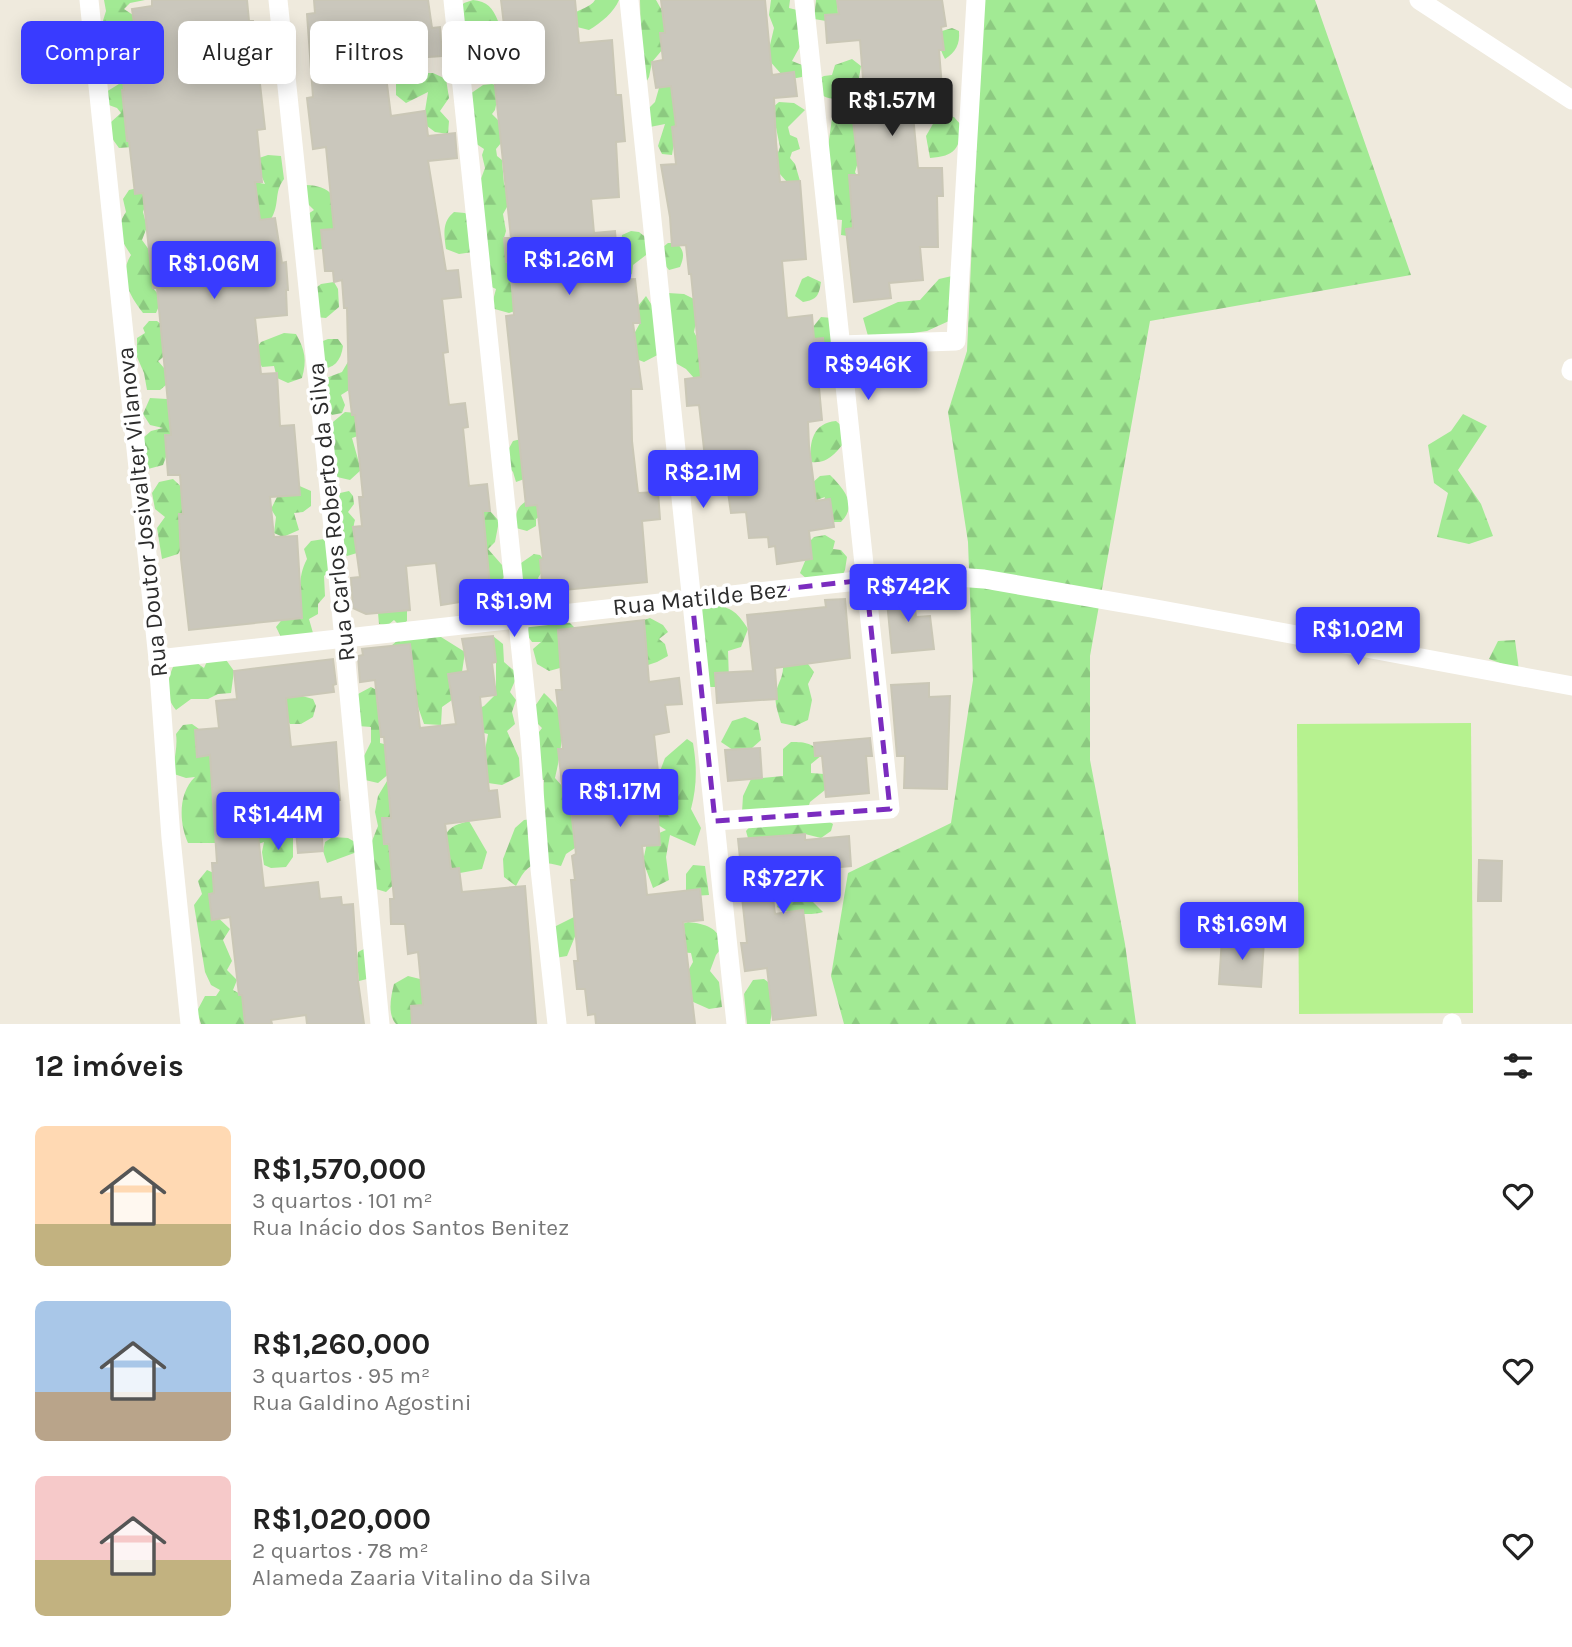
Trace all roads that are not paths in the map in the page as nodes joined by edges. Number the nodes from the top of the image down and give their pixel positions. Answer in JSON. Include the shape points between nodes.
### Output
{"nodes":[{"id":1,"x":89,"y":0,"type":"edge"},
{"id":2,"x":278,"y":0,"type":"edge"},
{"id":3,"x":453,"y":0,"type":"edge"},
{"id":4,"x":629,"y":0,"type":"edge"},
{"id":5,"x":804,"y":0,"type":"edge"},
{"id":6,"x":976,"y":0,"type":"edge"},
{"id":7,"x":1419,"y":0,"type":"edge"},
{"id":8,"x":1572,"y":100,"type":"edge"},
{"id":9,"x":841,"y":345,"type":"junction"},
{"id":10,"x":866,"y":580,"type":"junction"},
{"id":11,"x":692,"y":599,"type":"junction"},
{"id":12,"x":518,"y":618,"type":"junction"},
{"id":13,"x":344,"y":638,"type":"junction"},
{"id":14,"x":158,"y":659,"type":"junction"},
{"id":15,"x":1572,"y":686,"type":"edge"},
{"id":16,"x":715,"y":821,"type":"junction"},
{"id":17,"x":190,"y":1024,"type":"edge"},
{"id":18,"x":380,"y":1024,"type":"edge"},
{"id":19,"x":557,"y":1024,"type":"edge"},
{"id":20,"x":736,"y":1024,"type":"edge"}],
"edges":[{"from":1,"to":14,"type":"street","name":"Rua Doutor Josivalter Vilanova"},
{"from":2,"to":13,"type":"street","name":"Rua Carlos Roberto da Silva"},
{"from":3,"to":12,"type":"street"},
{"from":4,"to":11,"type":"street"},
{"from":5,"to":9,"type":"street"},
{"from":6,"to":9,"type":"street","via":[[956,341]]},
{"from":7,"to":8,"type":"street"},
{"from":9,"to":10,"type":"street"},
{"from":10,"to":11,"type":"street","name":"Rua Matilde Bez"},
{"from":10,"to":15,"type":"street","name":"Rua Matilde Bez","via":[[984,579]]},
{"from":10,"to":16,"type":"street","via":[[890,809]]},
{"from":11,"to":12,"type":"street","name":"Rua Matilde Bez"},
{"from":11,"to":16,"type":"street"},
{"from":12,"to":13,"type":"street","name":"Rua Matilde Bez"},
{"from":12,"to":19,"type":"street"},
{"from":13,"to":14,"type":"street","name":"Rua Matilde Bez"},
{"from":13,"to":18,"type":"street","name":"Rua Carlos Roberto da Silva"},
{"from":14,"to":17,"type":"street","name":"Rua Doutor Josivalter Vilanova"},
{"from":16,"to":20,"type":"street"}]}
